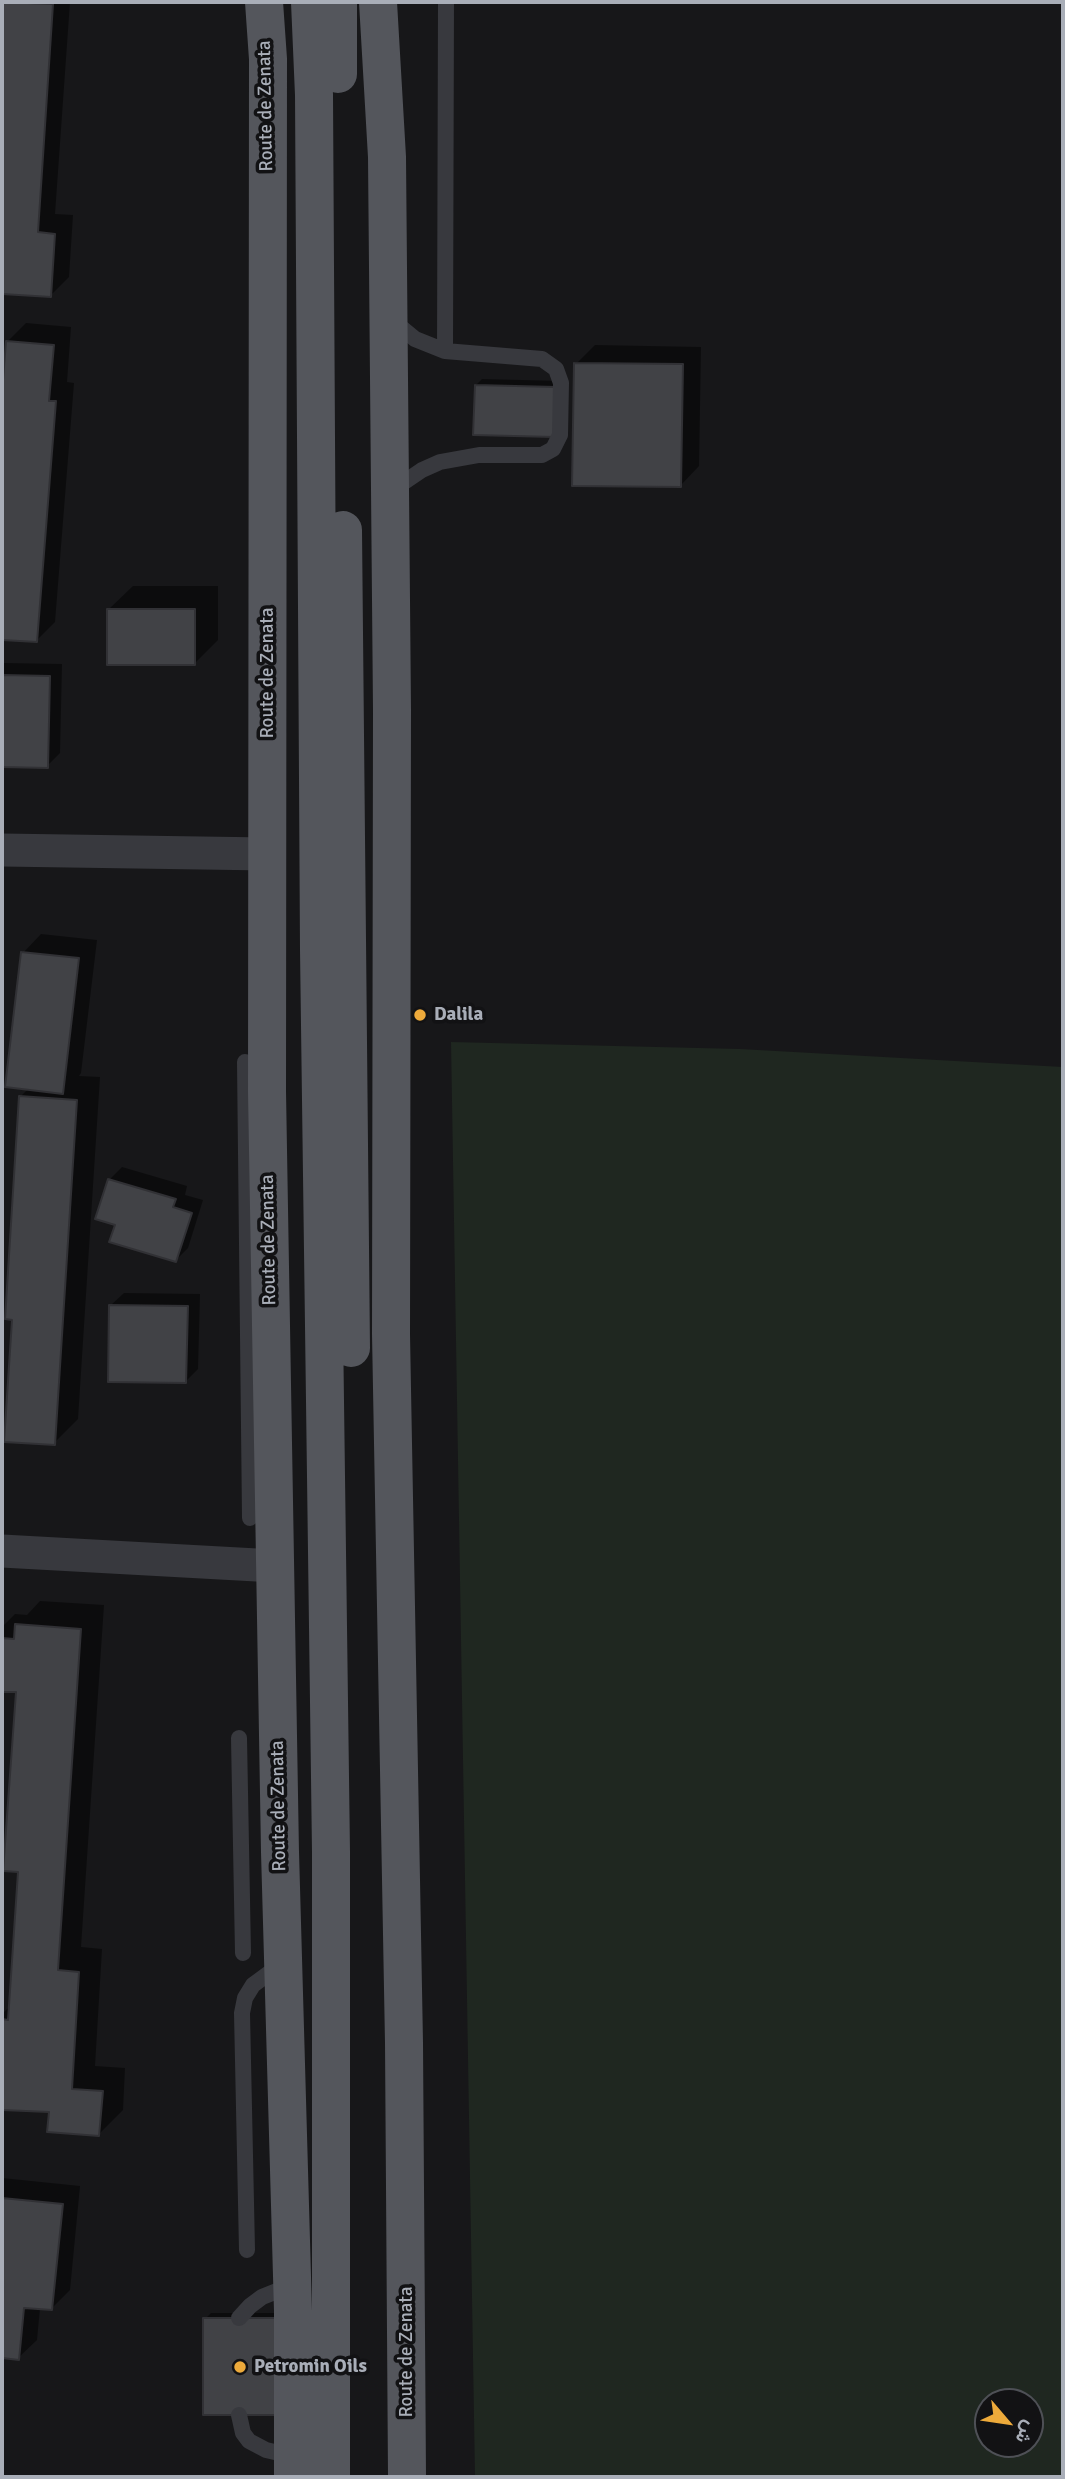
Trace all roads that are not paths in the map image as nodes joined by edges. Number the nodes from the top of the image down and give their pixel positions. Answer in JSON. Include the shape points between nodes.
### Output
{"nodes":[{"id":1,"x":264,"y":2,"type":"edge"},
{"id":2,"x":310,"y":2,"type":"edge"},
{"id":3,"x":338,"y":2,"type":"edge"},
{"id":4,"x":378,"y":2,"type":"edge"},
{"id":5,"x":446,"y":2,"type":"edge"},
{"id":6,"x":388,"y":315,"type":"junction"},
{"id":7,"x":445,"y":351,"type":"junction"},
{"id":8,"x":389,"y":492,"type":"junction"},
{"id":9,"x":2,"y":850,"type":"edge"},
{"id":10,"x":268,"y":853,"type":"junction"},
{"id":11,"x":245,"y":1062,"type":"dead end"},
{"id":12,"x":261,"y":1468,"type":"junction"},
{"id":13,"x":250,"y":1518,"type":"dead end"},
{"id":14,"x":2,"y":1551,"type":"edge"},
{"id":15,"x":275,"y":1566,"type":"junction"},
{"id":16,"x":239,"y":1738,"type":"dead end"},
{"id":17,"x":260,"y":1809,"type":"junction"},
{"id":18,"x":243,"y":1953,"type":"dead end"},
{"id":19,"x":283,"y":1969,"type":"junction"},
{"id":20,"x":247,"y":2249,"type":"dead end"},
{"id":21,"x":292,"y":2291,"type":"junction"},
{"id":22,"x":239,"y":2318,"type":"dead end"},
{"id":23,"x":239,"y":2415,"type":"dead end"},
{"id":24,"x":293,"y":2467,"type":"edge"},
{"id":25,"x":331,"y":2477,"type":"edge"},
{"id":26,"x":355,"y":2477,"type":"edge"},
{"id":27,"x":407,"y":2477,"type":"edge"}],
"edges":[{"from":1,"to":10,"type":"main road","name":"Route de Zenata","via":[[268,59]]},
{"from":2,"to":25,"type":"main road","via":[[331,1852]]},
{"from":3,"to":26,"type":"main road","via":[[356,1852]]},
{"from":4,"to":6,"type":"main road","name":"Route de Zenata","via":[[387,156]]},
{"from":5,"to":7,"type":"lane"},
{"from":6,"to":7,"type":"lane","via":[[415,339]]},
{"from":6,"to":8,"type":"main road","name":"Route de Zenata"},
{"from":7,"to":8,"type":"lane","via":[[533,357],[550,363],[561,383],[558,443],[542,454],[479,455],[440,462]]},
{"from":8,"to":27,"type":"main road","name":"Route de Zenata","via":[[391,1334]]},
{"from":9,"to":10,"type":"street"},
{"from":10,"to":12,"type":"main road","name":"Route de Zenata"},
{"from":11,"to":12,"type":"lane"},
{"from":12,"to":13,"type":"lane"},
{"from":12,"to":15,"type":"main road","name":"Route de Zenata"},
{"from":14,"to":15,"type":"street"},
{"from":15,"to":17,"type":"main road","name":"Route de Zenata"},
{"from":16,"to":17,"type":"lane"},
{"from":17,"to":18,"type":"lane"},
{"from":17,"to":19,"type":"main road","name":"Route de Zenata"},
{"from":19,"to":20,"type":"lane","via":[[253,1985],[242,2013]]},
{"from":19,"to":21,"type":"main road","name":"Route de Zenata"},
{"from":21,"to":22,"type":"lane","via":[[262,2297]]},
{"from":21,"to":24,"type":"main road","name":"Route de Zenata"},
{"from":23,"to":24,"type":"lane","via":[[249,2441]]}]}
